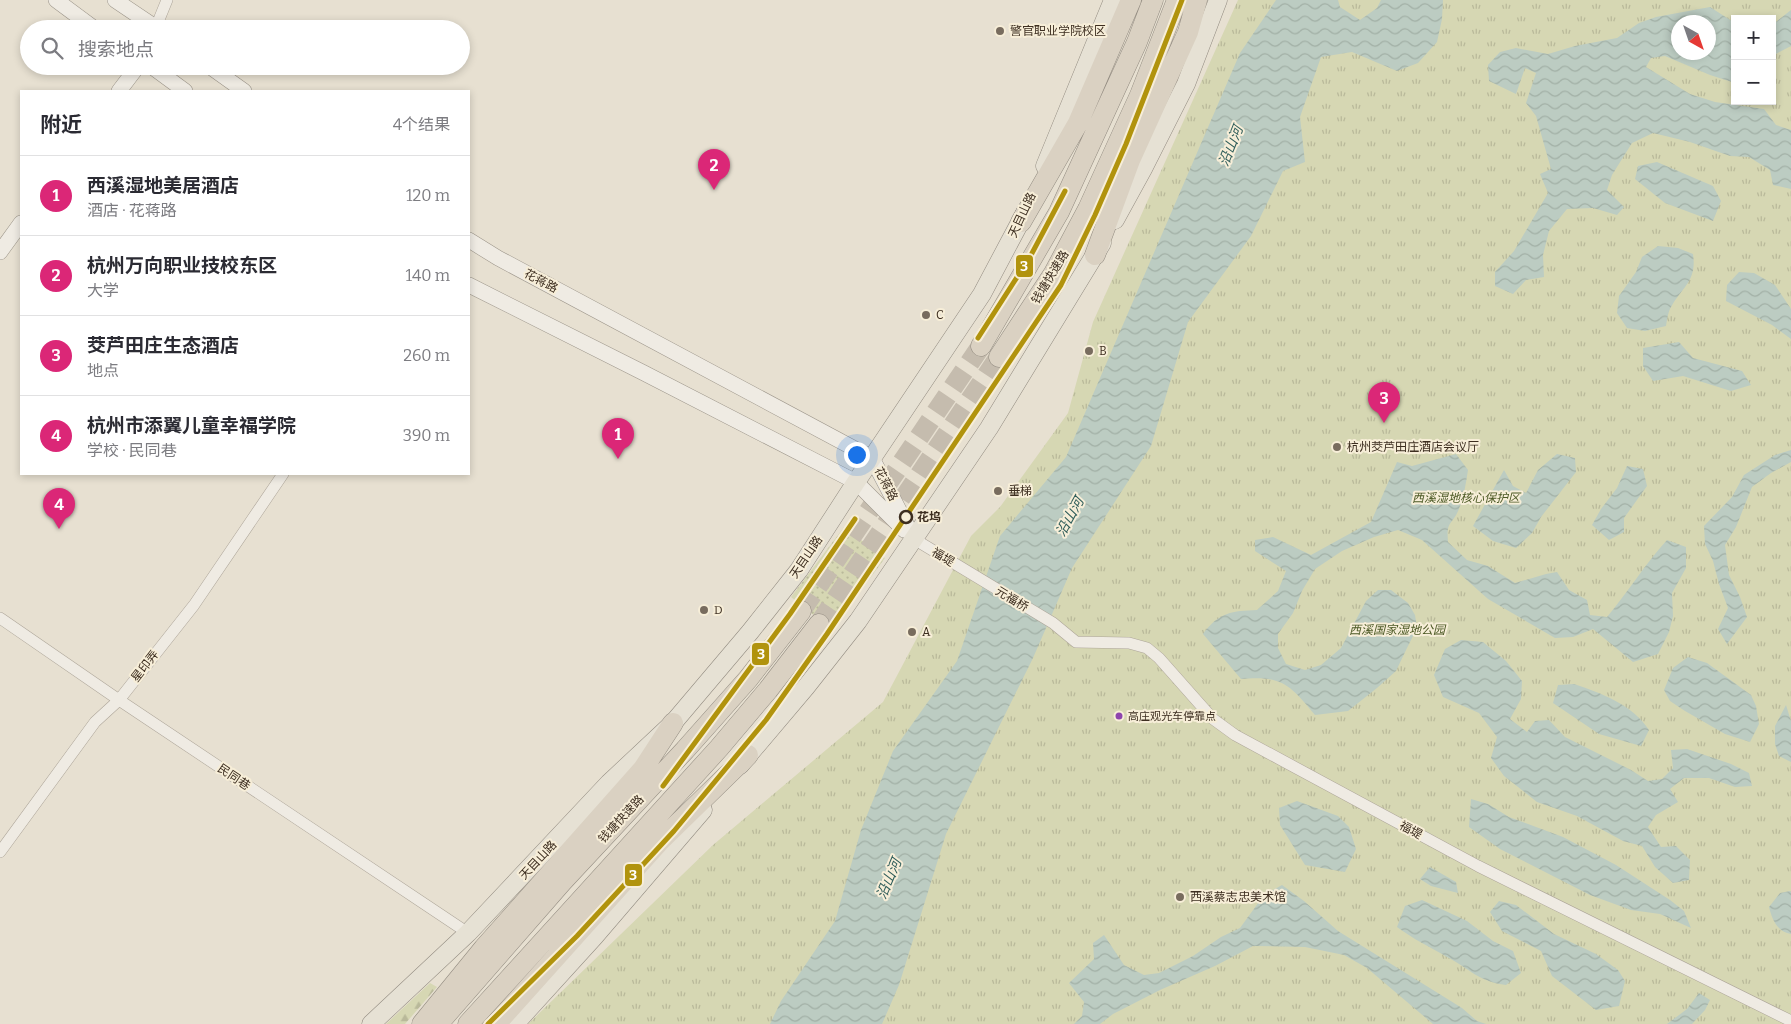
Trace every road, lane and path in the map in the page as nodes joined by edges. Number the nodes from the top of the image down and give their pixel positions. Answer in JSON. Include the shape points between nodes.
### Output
{"nodes":[{"id":1,"x":56,"y":0,"type":"edge"},
{"id":2,"x":115,"y":0,"type":"edge"},
{"id":3,"x":167,"y":0,"type":"edge"},
{"id":4,"x":1113,"y":0,"type":"edge"},
{"id":5,"x":1131,"y":0,"type":"edge"},
{"id":6,"x":1153,"y":0,"type":"edge"},
{"id":7,"x":1178,"y":0,"type":"edge"},
{"id":8,"x":1197,"y":0,"type":"edge"},
{"id":9,"x":1218,"y":0,"type":"edge"},
{"id":10,"x":83,"y":20,"type":"edge"},
{"id":11,"x":145,"y":20,"type":"edge"},
{"id":12,"x":160,"y":20,"type":"edge"},
{"id":13,"x":131,"y":75,"type":"edge"},
{"id":14,"x":163,"y":75,"type":"edge"},
{"id":15,"x":222,"y":75,"type":"edge"},
{"id":16,"x":120,"y":90,"type":"edge"},
{"id":17,"x":184,"y":90,"type":"edge"},
{"id":18,"x":243,"y":90,"type":"edge"},
{"id":19,"x":1021,"y":222,"type":"junction"},
{"id":20,"x":20,"y":224,"type":"edge"},
{"id":21,"x":470,"y":241,"type":"edge"},
{"id":22,"x":0,"y":252,"type":"edge"},
{"id":23,"x":1095,"y":255,"type":"junction"},
{"id":24,"x":470,"y":286,"type":"edge"},
{"id":25,"x":981,"y":346,"type":"tunnel mouth"},
{"id":26,"x":999,"y":357,"type":"tunnel mouth"},
{"id":27,"x":872,"y":458,"type":"junction"},
{"id":28,"x":282,"y":475,"type":"edge"},
{"id":29,"x":856,"y":482,"type":"junction"},
{"id":30,"x":914,"y":539,"type":"junction"},
{"id":31,"x":972,"y":575,"type":"joint"},
{"id":32,"x":801,"y":611,"type":"tunnel mouth"},
{"id":33,"x":0,"y":618,"type":"edge"},
{"id":34,"x":1053,"y":623,"type":"joint"},
{"id":35,"x":819,"y":624,"type":"tunnel mouth"},
{"id":36,"x":119,"y":700,"type":"junction"},
{"id":37,"x":673,"y":723,"type":"junction"},
{"id":38,"x":748,"y":755,"type":"junction"},
{"id":39,"x":0,"y":852,"type":"edge"},
{"id":40,"x":468,"y":933,"type":"junction"},
{"id":41,"x":1791,"y":1021,"type":"edge"},
{"id":42,"x":372,"y":1024,"type":"edge"},
{"id":43,"x":422,"y":1024,"type":"edge"},
{"id":44,"x":438,"y":1024,"type":"edge"},
{"id":45,"x":468,"y":1024,"type":"edge"},
{"id":46,"x":496,"y":1024,"type":"edge"},
{"id":47,"x":515,"y":1024,"type":"edge"}],
"edges":[{"from":1,"to":10,"type":"street"},
{"from":2,"to":11,"type":"street"},
{"from":3,"to":12,"type":"street"},
{"from":4,"to":19,"type":"main road","name":"天目山路"},
{"from":5,"to":19,"type":"highway","via":[[1078,123]]},
{"from":6,"to":25,"type":"highway","name":"钱塘快速路","via":[[1059,212]]},
{"from":7,"to":26,"type":"highway","name":"钱塘快速路","via":[[1140,95],[1088,209],[1054,273]]},
{"from":8,"to":23,"type":"highway","via":[[1188,32],[1130,160]]},
{"from":9,"to":23,"type":"main road","via":[[1186,84]]},
{"from":13,"to":16,"type":"street"},
{"from":14,"to":17,"type":"street"},
{"from":15,"to":18,"type":"street"},
{"from":19,"to":27,"type":"main road","name":"天目山路","via":[[982,294]]},
{"from":20,"to":22,"type":"street"},
{"from":21,"to":27,"type":"street","name":"花蒋路"},
{"from":23,"to":30,"type":"main road","via":[[990,428]]},
{"from":24,"to":29,"type":"street","name":"花蒋路"},
{"from":27,"to":29,"type":"main road","name":"天目山路"},
{"from":27,"to":30,"type":"street","name":"花蒋路"},
{"from":28,"to":36,"type":"street","name":"星印弄","via":[[194,605]]},
{"from":29,"to":30,"type":"street","name":"花蒋路"},
{"from":29,"to":37,"type":"main road","name":"天目山路","via":[[799,570]]},
{"from":30,"to":31,"type":"street","name":"福堤"},
{"from":30,"to":38,"type":"main road","via":[[858,621]]},
{"from":31,"to":34,"type":"street","name":"元福桥"},
{"from":32,"to":44,"type":"highway","name":"钱塘快速路","via":[[748,679],[562,882]]},
{"from":33,"to":36,"type":"street","name":"民同巷"},
{"from":34,"to":41,"type":"street","name":"福堤","via":[[1076,642],[1129,643],[1147,648],[1212,719],[1236,735],[1478,866]]},
{"from":35,"to":45,"type":"highway","name":"钱塘快速路","via":[[719,748]]},
{"from":36,"to":39,"type":"street","name":"星印弄","via":[[95,722]]},
{"from":36,"to":40,"type":"street","name":"民同巷"},
{"from":37,"to":40,"type":"main road","name":"天目山路","via":[[609,783]]},
{"from":37,"to":43,"type":"highway","via":[[643,769],[484,948]]},
{"from":38,"to":46,"type":"highway","via":[[660,841]]},
{"from":38,"to":47,"type":"main road","via":[[596,936]]},
{"from":40,"to":42,"type":"main road","name":"天目山路"}]}
